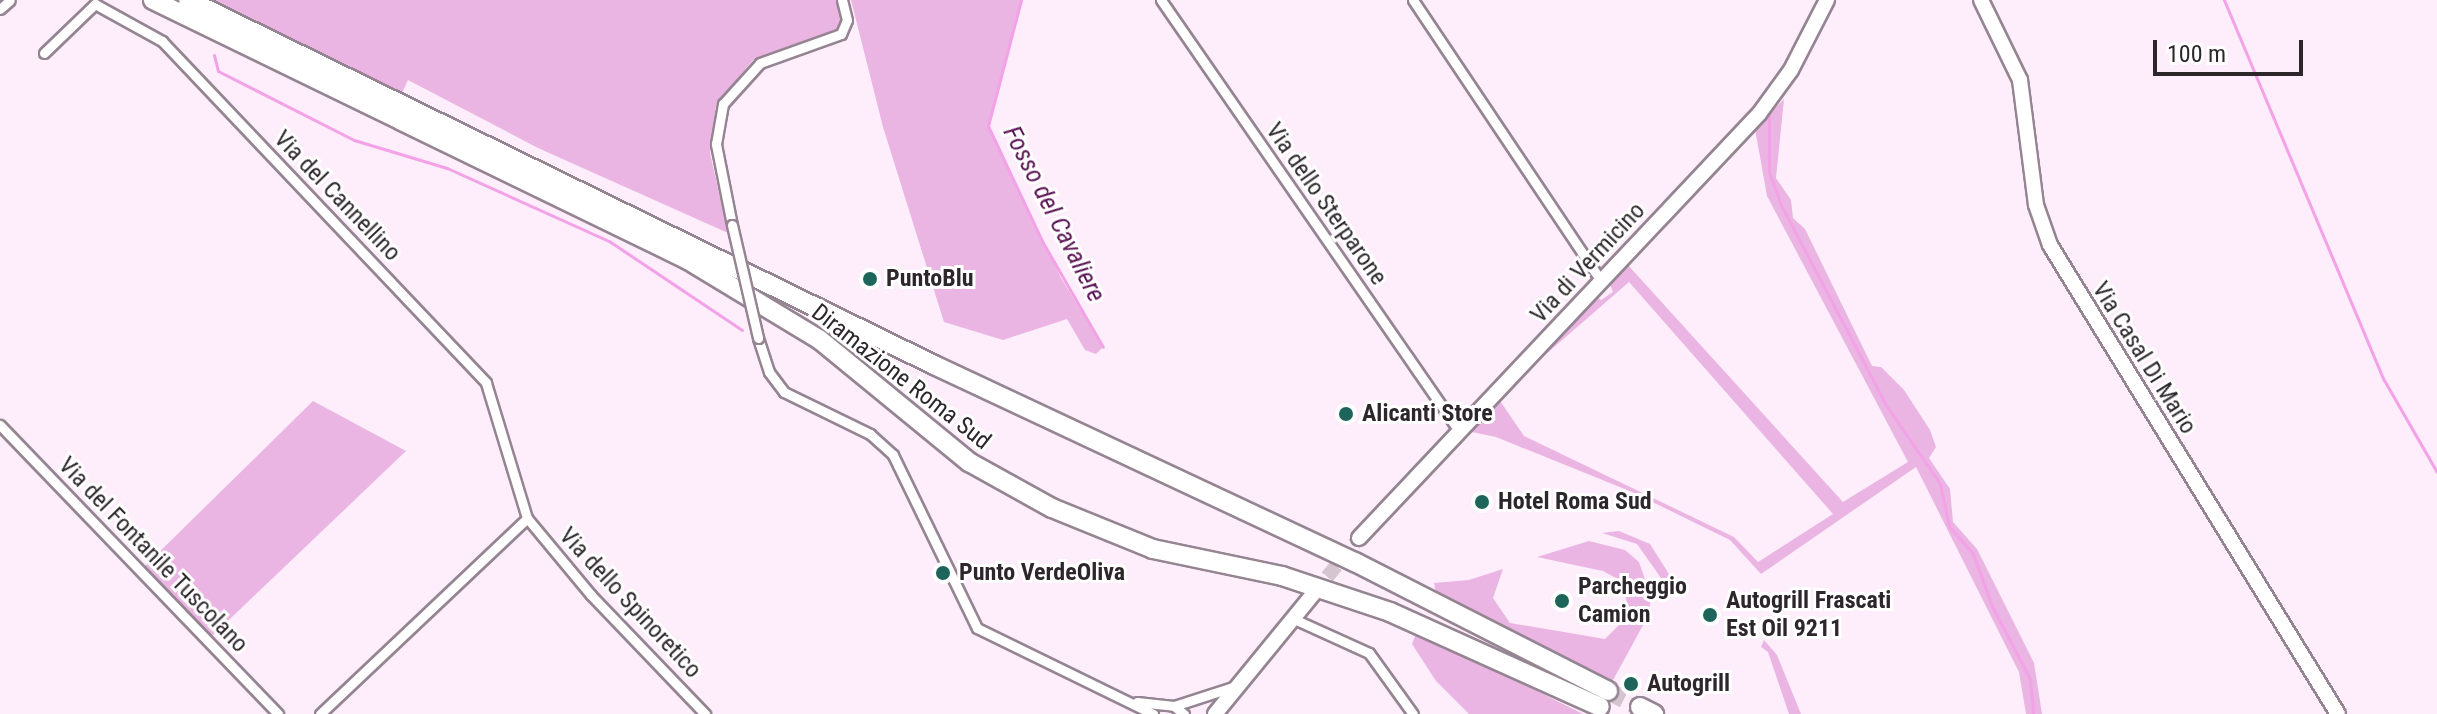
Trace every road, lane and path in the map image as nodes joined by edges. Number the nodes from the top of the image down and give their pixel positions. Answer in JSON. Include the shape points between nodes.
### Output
{"nodes":[{"id":1,"x":10,"y":0,"type":"edge"},
{"id":2,"x":153,"y":0,"type":"edge"},
{"id":3,"x":188,"y":0,"type":"edge"},
{"id":4,"x":842,"y":0,"type":"edge"},
{"id":5,"x":1161,"y":0,"type":"edge"},
{"id":6,"x":1413,"y":0,"type":"edge"},
{"id":7,"x":1827,"y":0,"type":"edge"},
{"id":8,"x":1981,"y":0,"type":"edge"},
{"id":9,"x":90,"y":2,"type":"edge"},
{"id":10,"x":0,"y":9,"type":"edge"},
{"id":11,"x":44,"y":53,"type":"dead end"},
{"id":12,"x":1601,"y":281,"type":"junction"},
{"id":13,"x":0,"y":425,"type":"edge"},
{"id":14,"x":1459,"y":431,"type":"junction"},
{"id":15,"x":527,"y":518,"type":"junction"},
{"id":16,"x":1359,"y":538,"type":"tunnel mouth"},
{"id":17,"x":1314,"y":593,"type":"tunnel mouth"},
{"id":18,"x":1294,"y":619,"type":"junction"},
{"id":19,"x":1240,"y":685,"type":"junction"},
{"id":20,"x":1137,"y":702,"type":"junction"},
{"id":21,"x":1174,"y":706,"type":"junction"},
{"id":22,"x":278,"y":714,"type":"edge"},
{"id":23,"x":320,"y":714,"type":"edge"},
{"id":24,"x":705,"y":714,"type":"edge"},
{"id":25,"x":1153,"y":714,"type":"edge"},
{"id":26,"x":1184,"y":714,"type":"edge"},
{"id":27,"x":1215,"y":714,"type":"edge"},
{"id":28,"x":1413,"y":714,"type":"edge"},
{"id":29,"x":2338,"y":714,"type":"edge"}],
"edges":[{"from":1,"to":10,"type":"street"},
{"from":2,"to":3,"type":"highway","name":"Diramazione Roma Sud","via":[[688,260],[820,340],[960,456],[1052,508],[1153,549],[1282,576],[1405,618],[1604,699],[1348,559],[934,365]]},
{"from":4,"to":20,"type":"street","bridge":true,"via":[[847,20],[841,34],[760,63],[723,104],[716,144],[767,367],[784,392],[870,434],[897,460],[977,628],[1002,645]]},
{"from":5,"to":14,"type":"street","name":"Via dello Sterparone"},
{"from":6,"to":12,"type":"street"},
{"from":7,"to":12,"type":"main road","name":"Via di Vermicino","via":[[1770,101]]},
{"from":8,"to":29,"type":"main road","name":"Via Casal Di Mario","via":[[2020,80],[2036,205],[2050,245]]},
{"from":9,"to":11,"type":"street","name":"Via del Cannellino"},
{"from":9,"to":15,"type":"street","name":"Via del Cannellino","via":[[162,41],[483,378],[494,399]]},
{"from":12,"to":14,"type":"main road","name":"Via di Vermicino"},
{"from":13,"to":22,"type":"street","name":"Via del Fontanile Tuscolano"},
{"from":14,"to":16,"type":"main road","name":"Via di Vermicino"},
{"from":15,"to":23,"type":"street"},
{"from":15,"to":24,"type":"street","name":"Via dello Spinoretico"},
{"from":17,"to":18,"type":"main road"},
{"from":18,"to":19,"type":"main road"},
{"from":18,"to":28,"type":"street","via":[[1369,653]]},
{"from":19,"to":21,"type":"street"},
{"from":19,"to":27,"type":"main road"},
{"from":20,"to":21,"type":"street"},
{"from":20,"to":25,"type":"street"},
{"from":21,"to":26,"type":"street"}]}
